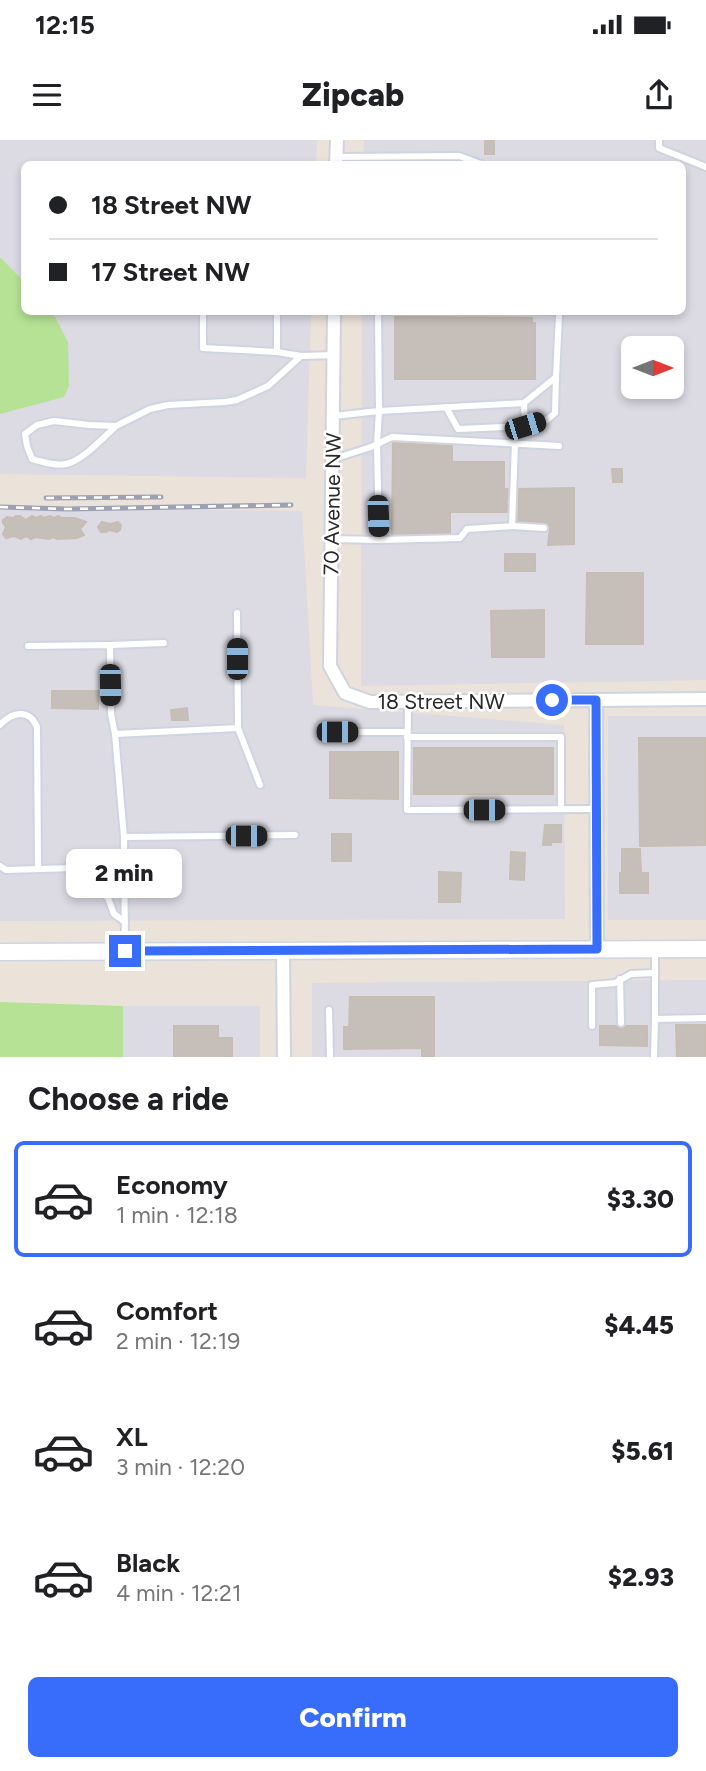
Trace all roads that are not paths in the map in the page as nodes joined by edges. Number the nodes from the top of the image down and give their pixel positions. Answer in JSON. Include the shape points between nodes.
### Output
{"nodes":[{"id":1,"x":337,"y":140,"type":"edge"},
{"id":2,"x":659,"y":140,"type":"edge"},
{"id":3,"x":336,"y":161,"type":"edge"},
{"id":4,"x":377,"y":161,"type":"edge"},
{"id":5,"x":473,"y":161,"type":"edge"},
{"id":6,"x":706,"y":167,"type":"edge"},
{"id":7,"x":203,"y":315,"type":"edge"},
{"id":8,"x":276,"y":315,"type":"edge"},
{"id":9,"x":334,"y":315,"type":"edge"},
{"id":10,"x":378,"y":315,"type":"edge"},
{"id":11,"x":559,"y":316,"type":"dead end"},
{"id":12,"x":277,"y":352,"type":"junction"},
{"id":13,"x":334,"y":355,"type":"junction"},
{"id":14,"x":301,"y":356,"type":"junction"},
{"id":15,"x":556,"y":377,"type":"junction"},
{"id":16,"x":524,"y":403,"type":"junction"},
{"id":17,"x":446,"y":408,"type":"junction"},
{"id":18,"x":379,"y":411,"type":"junction"},
{"id":19,"x":333,"y":416,"type":"junction"},
{"id":20,"x":116,"y":426,"type":"junction"},
{"id":21,"x":525,"y":426,"type":"junction"},
{"id":22,"x":515,"y":443,"type":"junction"},
{"id":23,"x":377,"y":444,"type":"junction"},
{"id":24,"x":559,"y":446,"type":"dead end"},
{"id":25,"x":332,"y":459,"type":"junction"},
{"id":26,"x":512,"y":526,"type":"junction"},
{"id":27,"x":544,"y":528,"type":"dead end"},
{"id":28,"x":331,"y":539,"type":"junction"},
{"id":29,"x":379,"y":540,"type":"junction"},
{"id":30,"x":237,"y":613,"type":"dead end"},
{"id":31,"x":164,"y":643,"type":"dead end"},
{"id":32,"x":110,"y":645,"type":"junction"},
{"id":33,"x":28,"y":646,"type":"dead end"},
{"id":34,"x":345,"y":693,"type":"joint"},
{"id":35,"x":706,"y":699,"type":"edge"},
{"id":36,"x":596,"y":700,"type":"junction"},
{"id":37,"x":408,"y":701,"type":"junction"},
{"id":38,"x":0,"y":725,"type":"edge"},
{"id":39,"x":238,"y":728,"type":"junction"},
{"id":40,"x":337,"y":732,"type":"dead end"},
{"id":41,"x":116,"y":734,"type":"junction"},
{"id":42,"x":407,"y":735,"type":"junction"},
{"id":43,"x":260,"y":785,"type":"dead end"},
{"id":44,"x":561,"y":809,"type":"junction"},
{"id":45,"x":596,"y":809,"type":"junction"},
{"id":46,"x":295,"y":835,"type":"dead end"},
{"id":47,"x":124,"y":837,"type":"junction"},
{"id":48,"x":0,"y":866,"type":"edge"},
{"id":49,"x":38,"y":869,"type":"junction"},
{"id":50,"x":125,"y":922,"type":"junction"},
{"id":51,"x":597,"y":949,"type":"junction"},
{"id":52,"x":655,"y":949,"type":"junction"},
{"id":53,"x":706,"y":949,"type":"edge"},
{"id":54,"x":125,"y":951,"type":"junction"},
{"id":55,"x":283,"y":951,"type":"junction"},
{"id":56,"x":0,"y":952,"type":"edge"},
{"id":57,"x":654,"y":973,"type":"junction"},
{"id":58,"x":620,"y":979,"type":"junction"},
{"id":59,"x":330,"y":1010,"type":"dead end"},
{"id":60,"x":706,"y":1018,"type":"edge"},
{"id":61,"x":655,"y":1019,"type":"junction"},
{"id":62,"x":621,"y":1023,"type":"dead end"},
{"id":63,"x":592,"y":1026,"type":"dead end"},
{"id":64,"x":284,"y":1057,"type":"edge"},
{"id":65,"x":330,"y":1057,"type":"edge"},
{"id":66,"x":654,"y":1057,"type":"edge"}],
"edges":[{"from":1,"to":3,"type":"street"},
{"from":2,"to":6,"type":"lane","via":[[659,148]]},
{"from":3,"to":4,"type":"lane"},
{"from":4,"to":5,"type":"lane","via":[[459,156]]},
{"from":7,"to":12,"type":"lane","via":[[203,348]]},
{"from":8,"to":12,"type":"lane"},
{"from":9,"to":13,"type":"street","name":"70 Avenue NW"},
{"from":10,"to":18,"type":"lane"},
{"from":11,"to":15,"type":"lane"},
{"from":12,"to":14,"type":"lane"},
{"from":13,"to":14,"type":"lane"},
{"from":13,"to":19,"type":"street","name":"70 Avenue NW"},
{"from":14,"to":20,"type":"lane","via":[[268,386],[237,400],[167,405]]},
{"from":15,"to":16,"type":"lane"},
{"from":15,"to":21,"type":"lane","via":[[555,413]]},
{"from":16,"to":17,"type":"lane"},
{"from":16,"to":21,"type":"lane"},
{"from":17,"to":18,"type":"lane"},
{"from":17,"to":21,"type":"lane","via":[[458,429]]},
{"from":18,"to":19,"type":"lane"},
{"from":18,"to":23,"type":"lane"},
{"from":19,"to":25,"type":"street","name":"70 Avenue NW"},
{"from":20,"to":20,"type":"lane","via":[[54,421],[25,434],[32,459],[67,464]]},
{"from":22,"to":23,"type":"lane","via":[[392,437]]},
{"from":22,"to":24,"type":"lane"},
{"from":22,"to":26,"type":"lane"},
{"from":23,"to":25,"type":"lane"},
{"from":23,"to":29,"type":"lane"},
{"from":25,"to":28,"type":"street","name":"70 Avenue NW"},
{"from":26,"to":27,"type":"lane"},
{"from":26,"to":29,"type":"lane","via":[[467,529],[460,538]]},
{"from":28,"to":29,"type":"lane"},
{"from":28,"to":34,"type":"street","name":"70 Avenue NW","via":[[330,666]]},
{"from":30,"to":39,"type":"lane"},
{"from":31,"to":32,"type":"lane"},
{"from":32,"to":33,"type":"lane"},
{"from":32,"to":41,"type":"lane","via":[[111,714]]},
{"from":34,"to":37,"type":"street","name":"18 Street NW","via":[[370,702]]},
{"from":35,"to":36,"type":"street","name":"18 Street NW"},
{"from":36,"to":37,"type":"street","name":"18 Street NW"},
{"from":36,"to":45,"type":"street"},
{"from":37,"to":42,"type":"lane"},
{"from":38,"to":49,"type":"lane","via":[[18,713],[34,719],[37,727]]},
{"from":39,"to":41,"type":"lane"},
{"from":39,"to":43,"type":"lane"},
{"from":40,"to":42,"type":"lane"},
{"from":41,"to":47,"type":"lane"},
{"from":42,"to":44,"type":"lane","via":[[561,737]]},
{"from":42,"to":44,"type":"lane","via":[[407,810]]},
{"from":44,"to":45,"type":"lane"},
{"from":45,"to":51,"type":"street"},
{"from":46,"to":47,"type":"lane"},
{"from":47,"to":50,"type":"lane"},
{"from":48,"to":49,"type":"lane","via":[[6,870]]},
{"from":49,"to":50,"type":"lane","via":[[75,869],[94,882],[114,914]]},
{"from":50,"to":54,"type":"lane"},
{"from":51,"to":52,"type":"main road"},
{"from":51,"to":55,"type":"main road"},
{"from":52,"to":53,"type":"main road"},
{"from":52,"to":57,"type":"lane"},
{"from":54,"to":55,"type":"main road"},
{"from":54,"to":56,"type":"main road"},
{"from":55,"to":64,"type":"street"},
{"from":57,"to":58,"type":"lane"},
{"from":57,"to":61,"type":"lane"},
{"from":58,"to":62,"type":"lane"},
{"from":58,"to":63,"type":"lane","via":[[615,984],[592,985]]},
{"from":59,"to":65,"type":"lane"},
{"from":60,"to":61,"type":"lane"},
{"from":61,"to":66,"type":"lane"}]}
